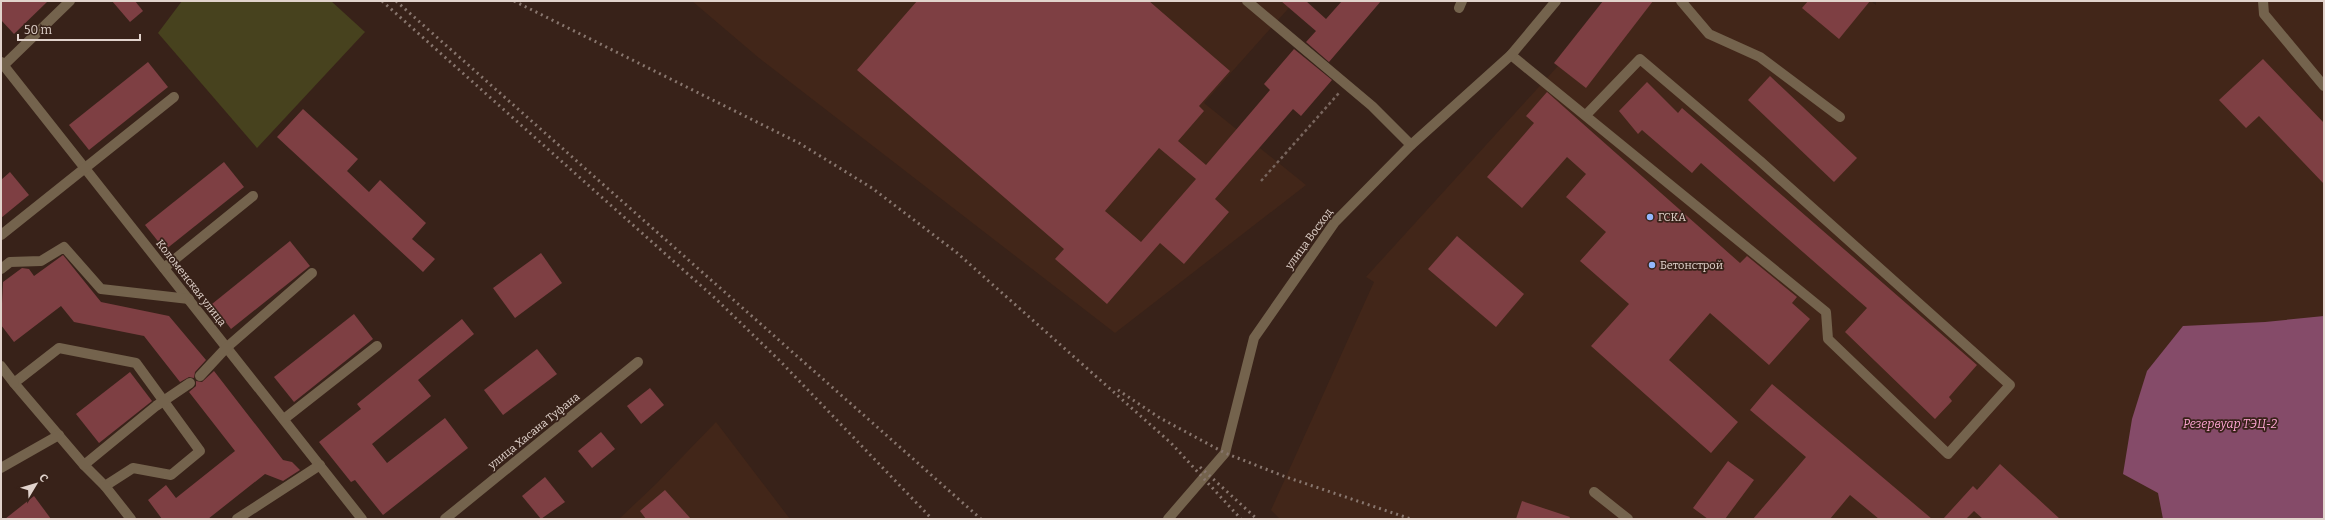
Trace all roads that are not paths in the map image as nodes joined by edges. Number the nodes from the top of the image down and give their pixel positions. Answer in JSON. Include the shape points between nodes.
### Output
{"nodes":[{"id":1,"x":70,"y":1,"type":"edge"},
{"id":2,"x":1249,"y":1,"type":"edge"},
{"id":3,"x":1556,"y":1,"type":"edge"},
{"id":4,"x":1681,"y":1,"type":"edge"},
{"id":5,"x":2263,"y":1,"type":"edge"},
{"id":6,"x":1511,"y":55,"type":"junction"},
{"id":7,"x":2,"y":63,"type":"edge"},
{"id":8,"x":2324,"y":86,"type":"edge"},
{"id":9,"x":174,"y":97,"type":"dead end"},
{"id":10,"x":1586,"y":115,"type":"junction"},
{"id":11,"x":1840,"y":117,"type":"dead end"},
{"id":12,"x":1411,"y":145,"type":"junction"},
{"id":13,"x":85,"y":168,"type":"junction"},
{"id":14,"x":253,"y":196,"type":"dead end"},
{"id":15,"x":1,"y":235,"type":"edge"},
{"id":16,"x":164,"y":268,"type":"junction"},
{"id":17,"x":1,"y":269,"type":"edge"},
{"id":18,"x":312,"y":272,"type":"dead end"},
{"id":19,"x":189,"y":300,"type":"junction"},
{"id":20,"x":377,"y":346,"type":"dead end"},
{"id":21,"x":226,"y":348,"type":"junction"},
{"id":22,"x":638,"y":362,"type":"dead end"},
{"id":23,"x":1,"y":366,"type":"edge"},
{"id":24,"x":200,"y":376,"type":"dead end"},
{"id":25,"x":14,"y":383,"type":"junction"},
{"id":26,"x":190,"y":383,"type":"dead end"},
{"id":27,"x":164,"y":400,"type":"junction"},
{"id":28,"x":284,"y":419,"type":"junction"},
{"id":29,"x":59,"y":436,"type":"junction"},
{"id":30,"x":84,"y":465,"type":"junction"},
{"id":31,"x":320,"y":465,"type":"junction"},
{"id":32,"x":1,"y":468,"type":"edge"},
{"id":33,"x":105,"y":486,"type":"junction"},
{"id":34,"x":1594,"y":492,"type":"dead end"},
{"id":35,"x":131,"y":519,"type":"edge"},
{"id":36,"x":237,"y":519,"type":"edge"},
{"id":37,"x":362,"y":519,"type":"edge"},
{"id":38,"x":445,"y":519,"type":"edge"},
{"id":39,"x":1168,"y":519,"type":"edge"},
{"id":40,"x":1628,"y":519,"type":"edge"}],
"edges":[{"from":1,"to":7,"type":"street"},
{"from":2,"to":12,"type":"street","via":[[1372,106]]},
{"from":3,"to":6,"type":"street","name":"улица Восход"},
{"from":4,"to":11,"type":"street","via":[[1709,34],[1760,57]]},
{"from":5,"to":8,"type":"street","via":[[2264,14]]},
{"from":6,"to":10,"type":"street"},
{"from":6,"to":12,"type":"street","name":"улица Восход"},
{"from":7,"to":13,"type":"street","name":"Коломенская улица"},
{"from":9,"to":13,"type":"street"},
{"from":10,"to":10,"type":"street","via":[[1640,59],[1760,160],[2010,385],[1948,454],[1828,339],[1826,312]]},
{"from":12,"to":39,"type":"street","name":"улица Восход","via":[[1335,222],[1254,338],[1225,453]]},
{"from":13,"to":15,"type":"street"},
{"from":13,"to":16,"type":"street","name":"Коломенская улица"},
{"from":14,"to":16,"type":"street"},
{"from":16,"to":19,"type":"street","name":"Коломенская улица"},
{"from":17,"to":19,"type":"street","via":[[10,262],[41,261],[64,247],[101,289]]},
{"from":18,"to":21,"type":"street"},
{"from":19,"to":21,"type":"street","name":"Коломенская улица"},
{"from":20,"to":28,"type":"street"},
{"from":21,"to":24,"type":"street"},
{"from":21,"to":28,"type":"street","name":"Коломенская улица"},
{"from":22,"to":38,"type":"street","name":"улица Хасана Туфана"},
{"from":23,"to":25,"type":"street"},
{"from":25,"to":27,"type":"street","via":[[59,348],[136,363]]},
{"from":25,"to":29,"type":"street"},
{"from":26,"to":27,"type":"street"},
{"from":27,"to":30,"type":"street"},
{"from":27,"to":33,"type":"street","via":[[200,451],[171,476],[133,468]]},
{"from":28,"to":31,"type":"street","name":"Коломенская улица"},
{"from":29,"to":30,"type":"street"},
{"from":29,"to":32,"type":"street"},
{"from":30,"to":33,"type":"street"},
{"from":31,"to":36,"type":"street"},
{"from":31,"to":37,"type":"street","name":"Коломенская улица"},
{"from":33,"to":35,"type":"street"},
{"from":34,"to":40,"type":"street"}]}
